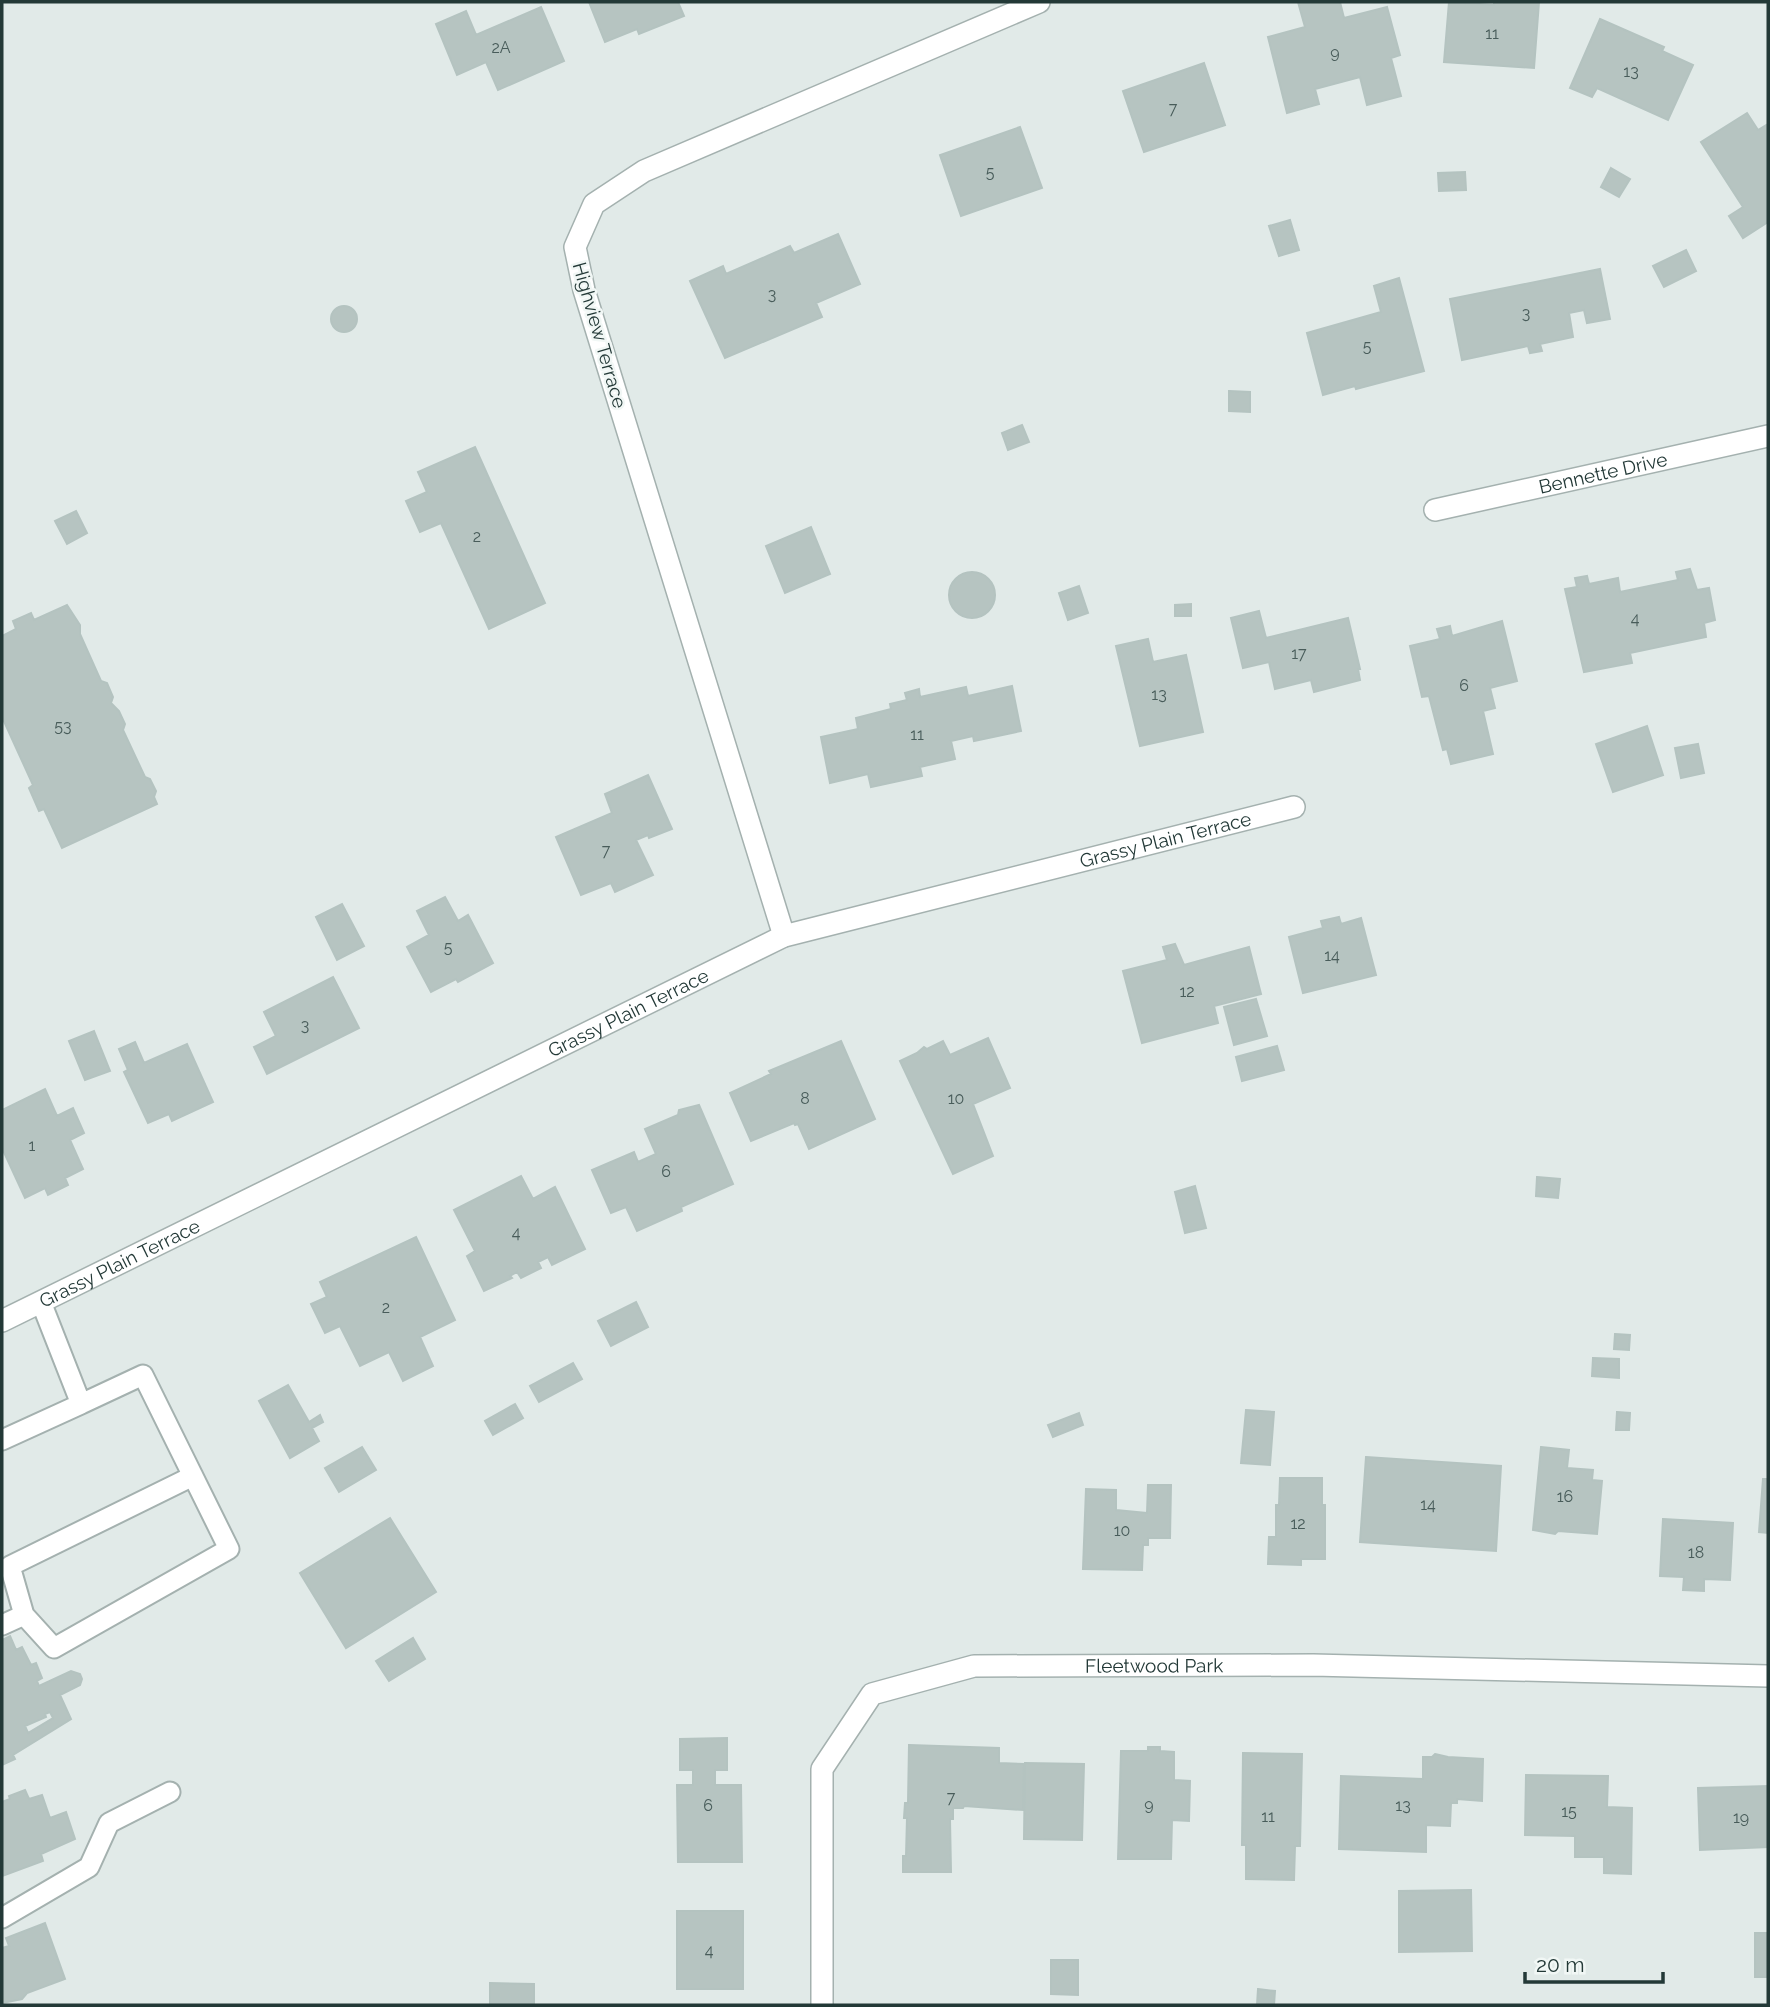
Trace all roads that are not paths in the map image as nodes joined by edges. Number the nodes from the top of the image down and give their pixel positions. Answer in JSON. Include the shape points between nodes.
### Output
{"nodes":[{"id":1,"x":1039,"y":2,"type":"edge"},
{"id":2,"x":1768,"y":436,"type":"edge"},
{"id":3,"x":1436,"y":510,"type":"dead end"},
{"id":4,"x":1294,"y":807,"type":"dead end"},
{"id":5,"x":784,"y":936,"type":"junction"},
{"id":6,"x":41,"y":1302,"type":"junction"},
{"id":7,"x":2,"y":1321,"type":"edge"},
{"id":8,"x":81,"y":1404,"type":"junction"},
{"id":9,"x":2,"y":1440,"type":"edge"},
{"id":10,"x":193,"y":1476,"type":"junction"},
{"id":11,"x":24,"y":1615,"type":"junction"},
{"id":12,"x":2,"y":1625,"type":"edge"},
{"id":13,"x":1768,"y":1676,"type":"edge"},
{"id":14,"x":170,"y":1791,"type":"dead end"},
{"id":15,"x":2,"y":1918,"type":"edge"},
{"id":16,"x":822,"y":2005,"type":"edge"}],
"edges":[{"from":1,"to":5,"type":"street","name":"Highview Terrace","via":[[644,171],[594,204],[575,247],[584,290]]},
{"from":2,"to":3,"type":"street","name":"Bennette Drive"},
{"from":4,"to":5,"type":"street","name":"Grassy Plain Terrace"},
{"from":5,"to":6,"type":"street","name":"Grassy Plain Terrace"},
{"from":6,"to":7,"type":"street","name":"Grassy Plain Terrace"},
{"from":6,"to":8,"type":"lane"},
{"from":8,"to":9,"type":"lane"},
{"from":8,"to":10,"type":"lane","via":[[143,1375]]},
{"from":10,"to":11,"type":"lane","via":[[10,1566]]},
{"from":10,"to":11,"type":"lane","via":[[229,1549],[54,1648]]},
{"from":11,"to":12,"type":"lane"},
{"from":13,"to":16,"type":"street","name":"Fleetwood Park","via":[[1313,1665],[974,1665],[872,1694],[822,1769]]},
{"from":14,"to":15,"type":"lane","via":[[109,1823],[89,1867]]}]}
